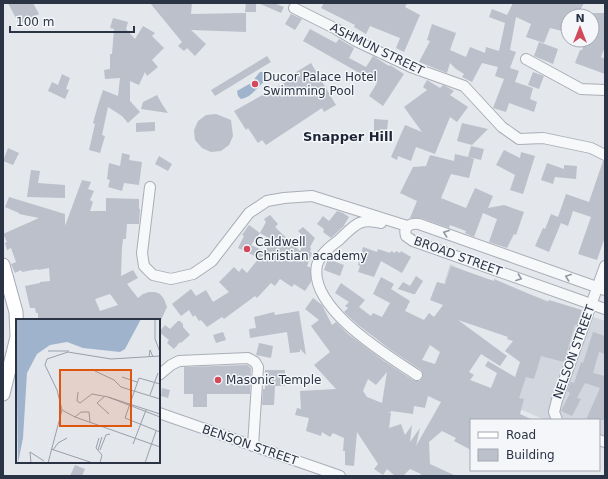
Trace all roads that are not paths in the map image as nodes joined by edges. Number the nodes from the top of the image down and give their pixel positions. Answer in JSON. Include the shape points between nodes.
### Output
{"nodes":[{"id":1,"x":294,"y":8,"type":"dead end"},
{"id":2,"x":526,"y":59,"type":"dead end"},
{"id":3,"x":605,"y":90,"type":"edge"},
{"id":4,"x":605,"y":155,"type":"edge"},
{"id":5,"x":150,"y":187,"type":"dead end"},
{"id":6,"x":407,"y":227,"type":"junction"},
{"id":7,"x":468,"y":241,"type":"junction"},
{"id":8,"x":463,"y":258,"type":"junction"},
{"id":9,"x":3,"y":264,"type":"edge"},
{"id":10,"x":605,"y":266,"type":"edge"},
{"id":11,"x":601,"y":288,"type":"edge"},
{"id":12,"x":592,"y":304,"type":"junction"},
{"id":13,"x":605,"y":309,"type":"edge"},
{"id":14,"x":16,"y":319,"type":"edge"},
{"id":15,"x":16,"y":340,"type":"edge"},
{"id":16,"x":160,"y":374,"type":"edge"},
{"id":17,"x":417,"y":375,"type":"dead end"},
{"id":18,"x":3,"y":394,"type":"edge"},
{"id":19,"x":160,"y":413,"type":"edge"},
{"id":20,"x":556,"y":418,"type":"edge"},
{"id":21,"x":253,"y":446,"type":"junction"},
{"id":22,"x":340,"y":476,"type":"edge"}],
"edges":[{"from":1,"to":4,"type":"street","name":"ASHMUN STREET","via":[[411,67],[464,86],[502,127],[519,139],[543,138],[591,148]]},
{"from":2,"to":3,"type":"street","via":[[581,89]]},
{"from":5,"to":6,"type":"street","via":[[142,253],[144,266],[153,275],[171,279],[193,274],[212,261],[249,213],[268,201],[312,196]]},
{"from":7,"to":6,"type":"street","name":"BROAD STREET","one_way":true,"via":[[419,224],[414,223]]},
{"from":6,"to":8,"type":"street","name":"BROAD STREET","via":[[405,233],[408,238]]},
{"from":6,"to":17,"type":"street","via":[[371,220],[359,222],[326,251],[318,264],[317,277],[322,294],[349,327]]},
{"from":7,"to":8,"type":"street"},
{"from":11,"to":7,"type":"street","name":"BROAD STREET","one_way":true},
{"from":8,"to":12,"type":"street","name":"BROAD STREET","one_way":true},
{"from":9,"to":14,"type":"main road"},
{"from":10,"to":11,"type":"street","name":"NELSON STREET"},
{"from":11,"to":12,"type":"street","name":"NELSON STREET"},
{"from":12,"to":13,"type":"street","name":"BROAD STREET"},
{"from":12,"to":20,"type":"street","name":"NELSON STREET","via":[[554,408]]},
{"from":15,"to":18,"type":"main road"},
{"from":16,"to":21,"type":"street","via":[[179,361],[248,358],[255,362],[258,367]]},
{"from":19,"to":21,"type":"street","name":"BENSON STREET"},
{"from":21,"to":22,"type":"street","name":"BENSON STREET"}]}
